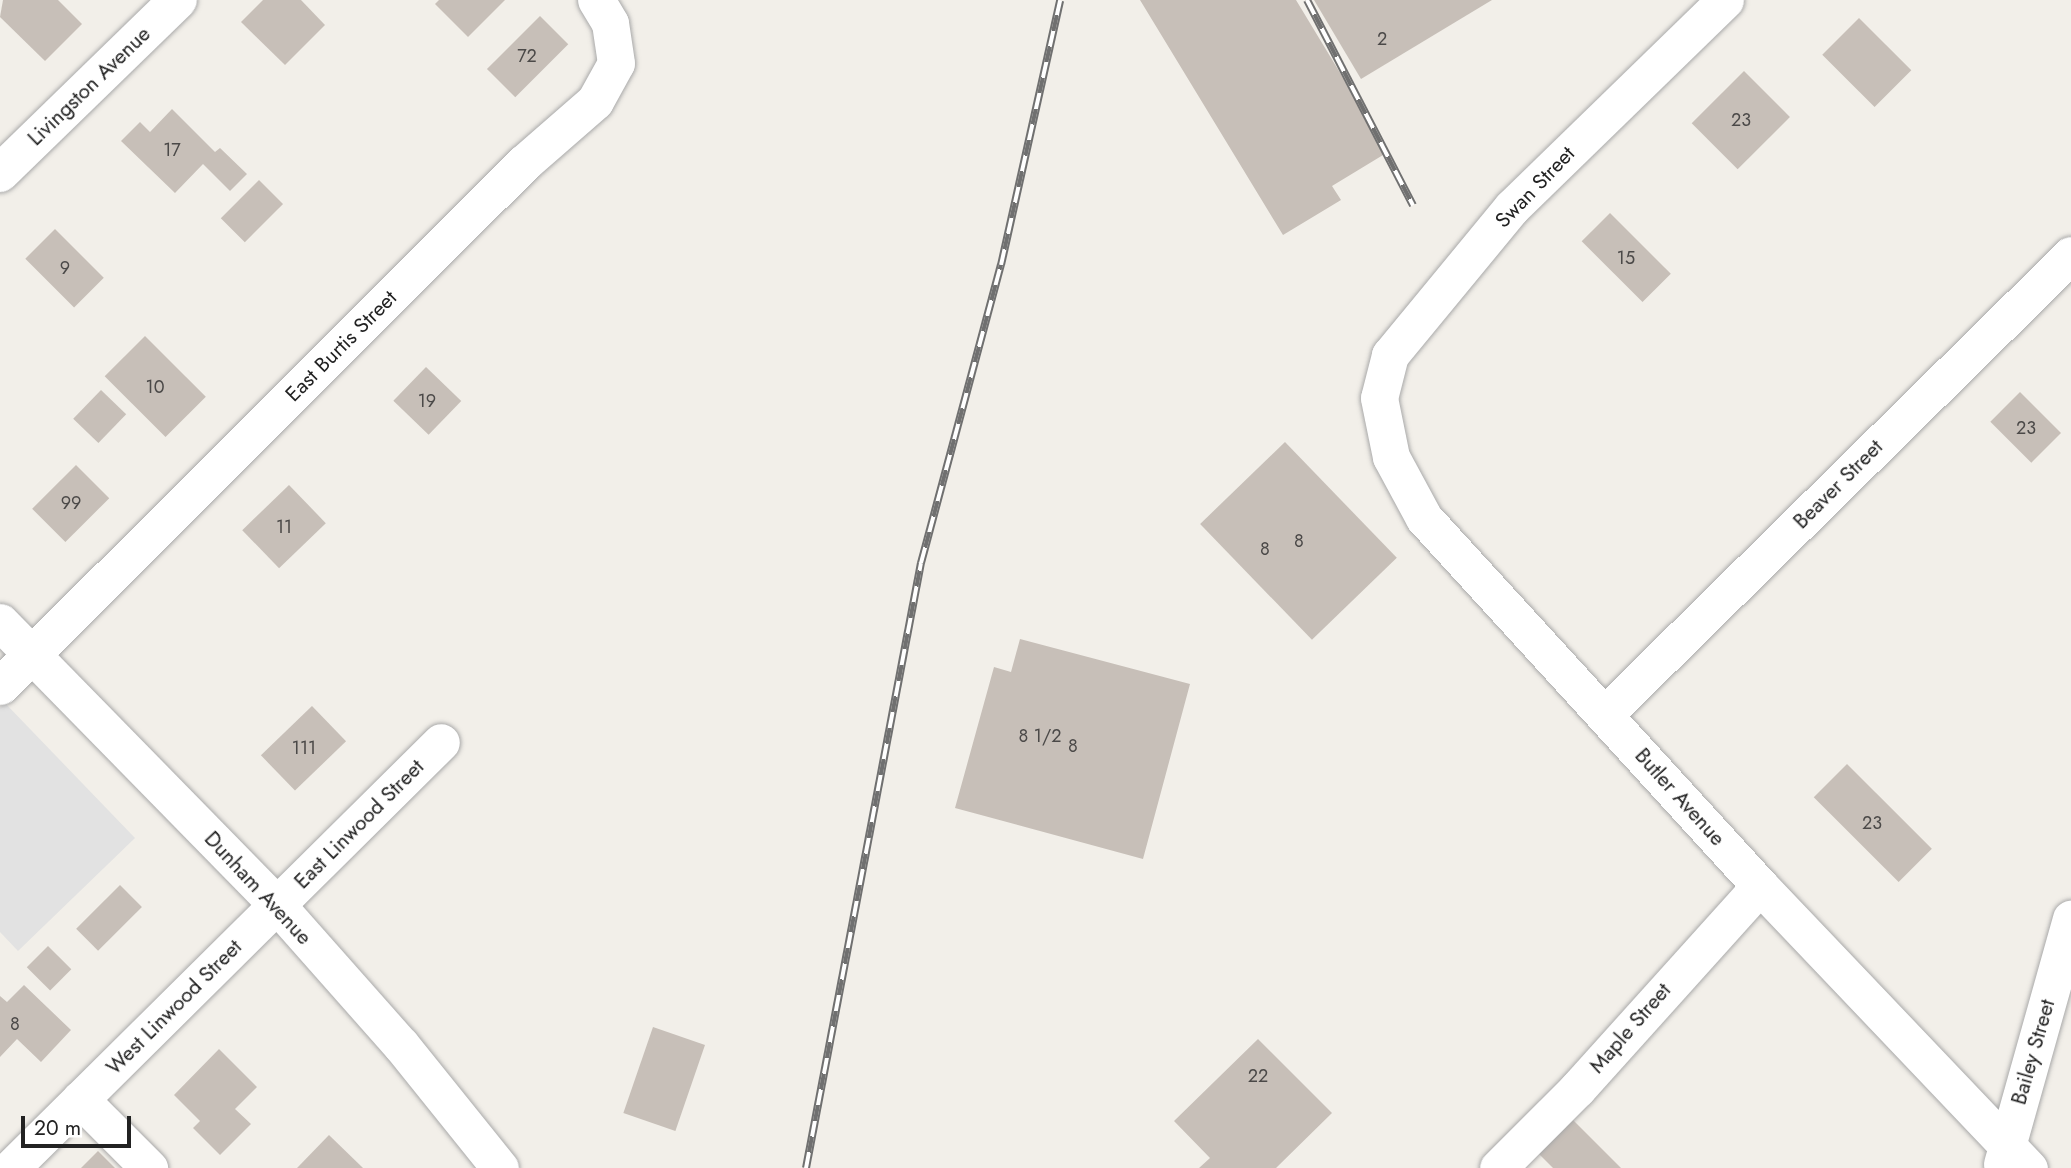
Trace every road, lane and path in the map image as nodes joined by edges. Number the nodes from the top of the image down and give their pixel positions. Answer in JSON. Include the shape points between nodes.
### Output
{"nodes":[{"id":1,"x":178,"y":0,"type":"edge"},
{"id":2,"x":1725,"y":0,"type":"edge"},
{"id":3,"x":603,"y":12,"type":"edge"},
{"id":4,"x":0,"y":173,"type":"edge"},
{"id":5,"x":2071,"y":255,"type":"edge"},
{"id":6,"x":1379,"y":398,"type":"joint"},
{"id":7,"x":0,"y":622,"type":"edge"},
{"id":8,"x":32,"y":654,"type":"junction"},
{"id":9,"x":0,"y":686,"type":"edge"},
{"id":10,"x":1605,"y":714,"type":"junction"},
{"id":11,"x":441,"y":742,"type":"dead end"},
{"id":12,"x":1760,"y":886,"type":"junction"},
{"id":13,"x":277,"y":905,"type":"junction"},
{"id":14,"x":2071,"y":919,"type":"edge"},
{"id":15,"x":80,"y":1100,"type":"junction"},
{"id":16,"x":2013,"y":1160,"type":"edge"},
{"id":17,"x":12,"y":1168,"type":"edge"},
{"id":18,"x":149,"y":1168,"type":"edge"},
{"id":19,"x":500,"y":1168,"type":"edge"},
{"id":20,"x":1498,"y":1168,"type":"edge"}],
"edges":[{"from":1,"to":4,"type":"street","name":"Livingston Avenue"},
{"from":2,"to":6,"type":"street","name":"Swan Street","via":[[1512,207],[1390,355]]},
{"from":3,"to":8,"type":"street","name":"East Burtis Street","via":[[616,63],[595,101],[524,163]]},
{"from":5,"to":10,"type":"street","name":"Beaver Street"},
{"from":6,"to":10,"type":"street","name":"Butler Avenue","via":[[1391,457],[1424,518]]},
{"from":7,"to":8,"type":"street","name":"Dunham Avenue"},
{"from":8,"to":9,"type":"street","name":"East Burtis Street"},
{"from":8,"to":13,"type":"street","name":"Dunham Avenue"},
{"from":10,"to":12,"type":"street","name":"Butler Avenue"},
{"from":11,"to":13,"type":"street","name":"East Linwood Street"},
{"from":12,"to":16,"type":"street","name":"Butler Avenue"},
{"from":12,"to":20,"type":"street","name":"Maple Street","via":[[1577,1089]]},
{"from":13,"to":15,"type":"street","name":"West Linwood Street"},
{"from":13,"to":19,"type":"street","name":"Dunham Avenue","via":[[401,1045]]},
{"from":14,"to":16,"type":"street","name":"Bailey Street"},
{"from":15,"to":17,"type":"street","name":"West Linwood Street"},
{"from":15,"to":18,"type":"street"}]}
